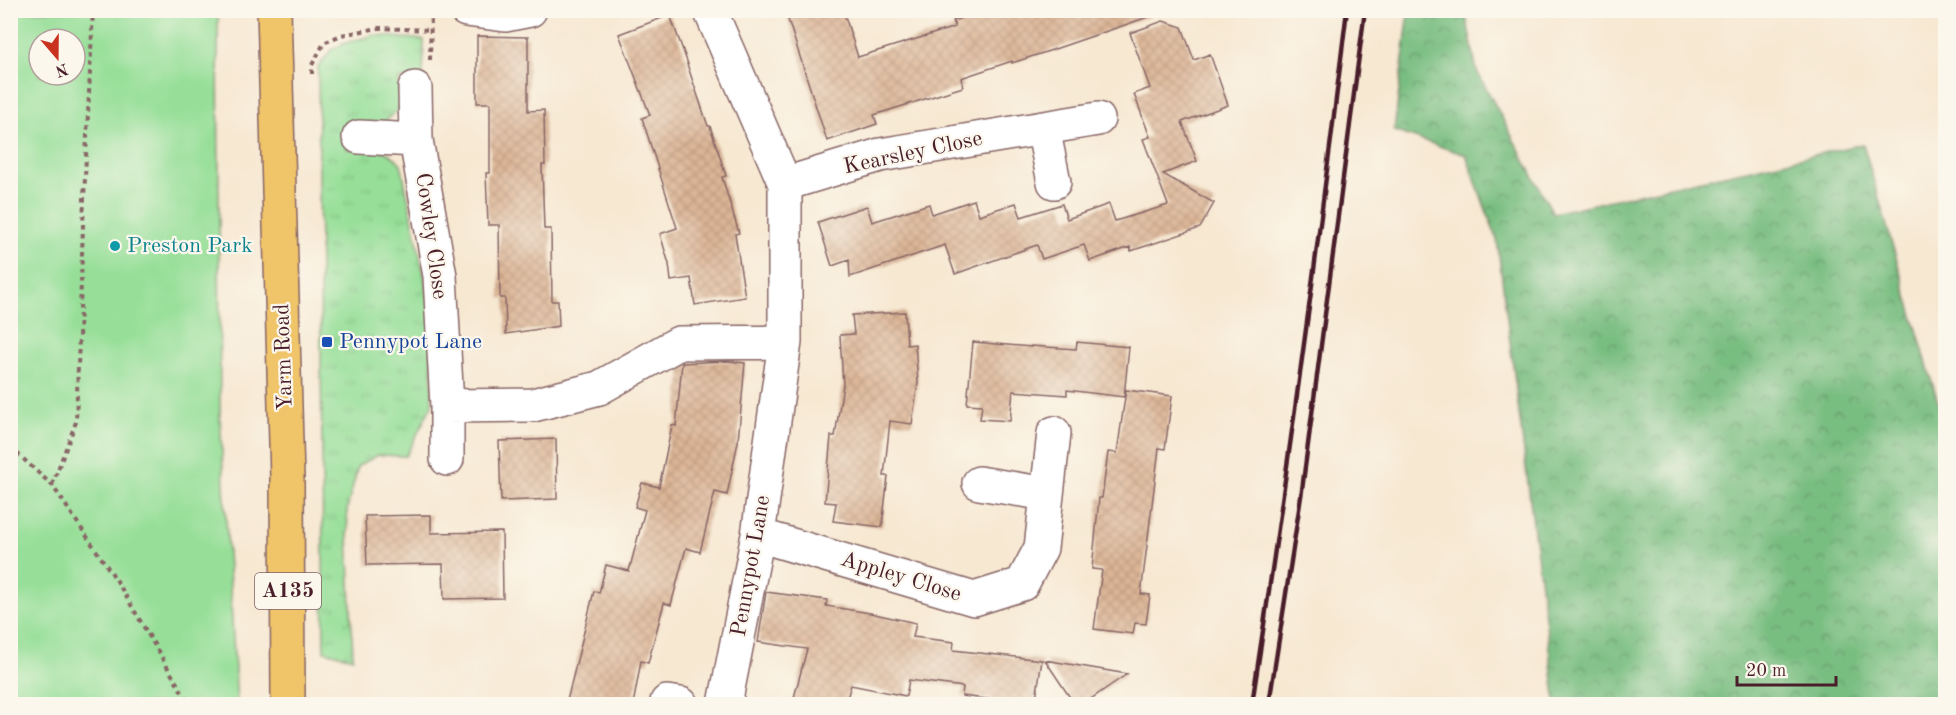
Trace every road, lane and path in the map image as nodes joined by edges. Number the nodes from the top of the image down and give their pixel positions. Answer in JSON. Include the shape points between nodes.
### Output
{"nodes":[{"id":1,"x":93,"y":10,"type":"edge"},
{"id":2,"x":273,"y":10,"type":"edge"},
{"id":3,"x":466,"y":10,"type":"edge"},
{"id":4,"x":530,"y":10,"type":"edge"},
{"id":5,"x":710,"y":10,"type":"edge"},
{"id":6,"x":431,"y":30,"type":"dead end"},
{"id":7,"x":312,"y":77,"type":"dead end"},
{"id":8,"x":415,"y":88,"type":"dead end"},
{"id":9,"x":1098,"y":120,"type":"dead end"},
{"id":10,"x":1043,"y":128,"type":"junction"},
{"id":11,"x":359,"y":137,"type":"dead end"},
{"id":12,"x":416,"y":140,"type":"junction"},
{"id":13,"x":1054,"y":182,"type":"dead end"},
{"id":14,"x":785,"y":184,"type":"junction"},
{"id":15,"x":785,"y":342,"type":"junction"},
{"id":16,"x":447,"y":406,"type":"junction"},
{"id":17,"x":1054,"y":433,"type":"dead end"},
{"id":18,"x":10,"y":447,"type":"edge"},
{"id":19,"x":447,"y":459,"type":"dead end"},
{"id":20,"x":979,"y":483,"type":"dead end"},
{"id":21,"x":52,"y":485,"type":"junction"},
{"id":22,"x":1047,"y":494,"type":"junction"},
{"id":23,"x":758,"y":535,"type":"junction"},
{"id":24,"x":189,"y":705,"type":"edge"},
{"id":25,"x":288,"y":705,"type":"edge"},
{"id":26,"x":725,"y":705,"type":"edge"}],
"edges":[{"from":1,"to":21,"type":"path","via":[[76,422]]},
{"from":2,"to":25,"type":"main road","name":"Yarm Road","number":"A135","via":[[287,478]]},
{"from":3,"to":4,"type":"street","via":[[505,15]]},
{"from":5,"to":14,"type":"street","name":"Pennypot Lane"},
{"from":6,"to":7,"type":"path","via":[[379,27],[341,35],[324,43],[312,65]]},
{"from":8,"to":12,"type":"street","name":"Cowley Close"},
{"from":9,"to":10,"type":"street","name":"Kearsley Close"},
{"from":10,"to":13,"type":"street"},
{"from":10,"to":14,"type":"street","name":"Kearsley Close","via":[[880,155]]},
{"from":11,"to":12,"type":"street"},
{"from":12,"to":16,"type":"street","name":"Cowley Close","via":[[440,276]]},
{"from":14,"to":15,"type":"street","name":"Pennypot Lane"},
{"from":15,"to":16,"type":"street","via":[[679,343],[598,388],[533,405]]},
{"from":15,"to":23,"type":"street","name":"Pennypot Lane"},
{"from":16,"to":19,"type":"street","name":"Cowley Close"},
{"from":17,"to":22,"type":"street","name":"Appley Close"},
{"from":18,"to":21,"type":"path"},
{"from":20,"to":22,"type":"street"},
{"from":21,"to":24,"type":"path","via":[[117,581]]},
{"from":22,"to":23,"type":"street","name":"Appley Close","via":[[1041,548],[1022,584],[974,599]]},
{"from":23,"to":26,"type":"street","name":"Pennypot Lane"}]}
